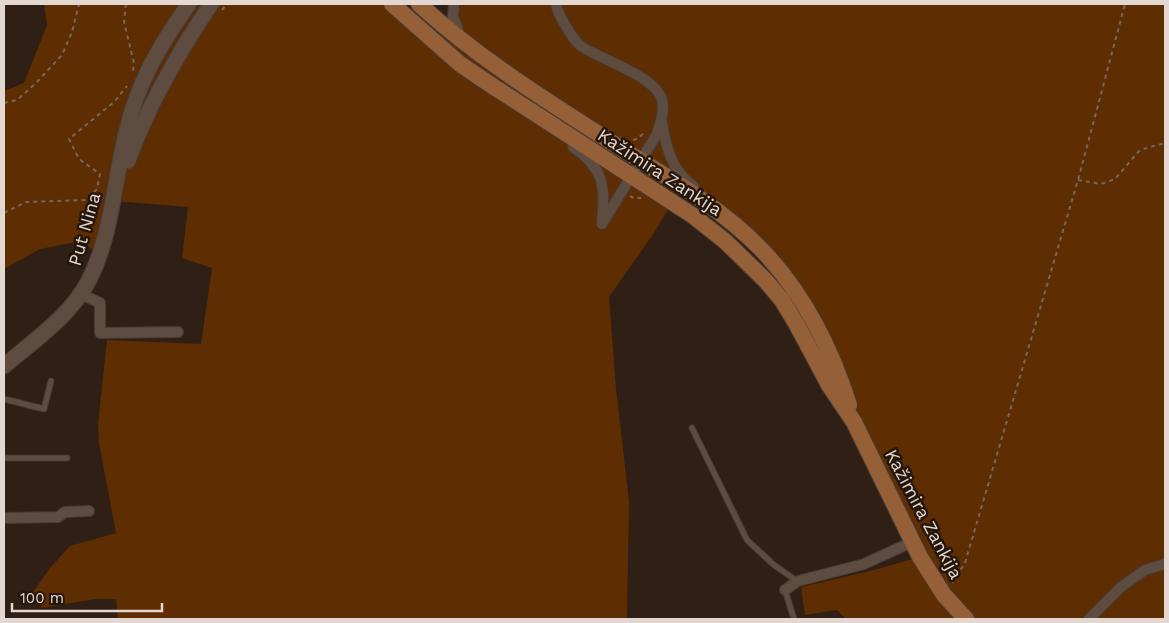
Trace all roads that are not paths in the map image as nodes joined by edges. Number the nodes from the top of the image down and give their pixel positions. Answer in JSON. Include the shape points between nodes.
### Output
{"nodes":[{"id":1,"x":189,"y":4,"type":"edge"},
{"id":2,"x":211,"y":4,"type":"edge"},
{"id":3,"x":392,"y":4,"type":"edge"},
{"id":4,"x":419,"y":4,"type":"edge"},
{"id":5,"x":454,"y":4,"type":"edge"},
{"id":6,"x":556,"y":4,"type":"edge"},
{"id":7,"x":462,"y":42,"type":"junction"},
{"id":8,"x":661,"y":120,"type":"junction"},
{"id":9,"x":548,"y":122,"type":"junction"},
{"id":10,"x":642,"y":161,"type":"junction"},
{"id":11,"x":632,"y":176,"type":"junction"},
{"id":12,"x":116,"y":187,"type":"junction"},
{"id":13,"x":701,"y":199,"type":"junction"},
{"id":14,"x":80,"y":294,"type":"junction"},
{"id":15,"x":178,"y":332,"type":"dead end"},
{"id":16,"x":4,"y":366,"type":"edge"},
{"id":17,"x":51,"y":381,"type":"dead end"},
{"id":18,"x":4,"y":399,"type":"edge"},
{"id":19,"x":854,"y":422,"type":"junction"},
{"id":20,"x":692,"y":428,"type":"dead end"},
{"id":21,"x":4,"y":458,"type":"edge"},
{"id":22,"x":68,"y":458,"type":"dead end"},
{"id":23,"x":89,"y":511,"type":"dead end"},
{"id":24,"x":4,"y":518,"type":"edge"},
{"id":25,"x":912,"y":542,"type":"junction"},
{"id":26,"x":1165,"y":564,"type":"edge"},
{"id":27,"x":798,"y":581,"type":"junction"},
{"id":28,"x":785,"y":590,"type":"joint"},
{"id":29,"x":794,"y":619,"type":"edge"},
{"id":30,"x":966,"y":619,"type":"edge"},
{"id":31,"x":1089,"y":619,"type":"edge"}],
"edges":[{"from":1,"to":12,"type":"main road","name":"Put Nina","via":[[150,63],[138,92],[126,132]]},
{"from":2,"to":12,"type":"main road","name":"Put Nina","via":[[172,66]]},
{"from":3,"to":9,"type":"main road","name":"Kažimira Zankija","via":[[460,64]]},
{"from":4,"to":7,"type":"main road","name":"Kažimira Zankija"},
{"from":5,"to":7,"type":"street","via":[[453,16]]},
{"from":6,"to":8,"type":"street","via":[[568,32],[580,45],[653,87],[662,100]]},
{"from":7,"to":10,"type":"main road","name":"Kažimira Zankija","via":[[545,100]]},
{"from":8,"to":10,"type":"street"},
{"from":8,"to":13,"type":"street","via":[[672,160]]},
{"from":9,"to":11,"type":"main road","name":"Kažimira Zankija"},
{"from":9,"to":11,"type":"street","via":[[597,170],[604,197],[602,224]]},
{"from":10,"to":11,"type":"street"},
{"from":10,"to":13,"type":"main road","name":"Kažimira Zankija"},
{"from":11,"to":19,"type":"main road","name":"Kažimira Zankija","via":[[707,226],[748,261],[782,300],[829,385]]},
{"from":12,"to":14,"type":"main road","name":"Put Nina","via":[[99,255]]},
{"from":13,"to":19,"type":"main road","name":"Kažimira Zankija","via":[[723,214],[761,249],[795,291],[841,379]]},
{"from":14,"to":15,"type":"street","via":[[100,303],[100,332]]},
{"from":14,"to":16,"type":"main road","name":"Put Nina","via":[[64,314]]},
{"from":17,"to":18,"type":"lane","via":[[44,409]]},
{"from":19,"to":25,"type":"main road","name":"Kažimira Zankija"},
{"from":20,"to":27,"type":"lane","via":[[747,540],[774,565]]},
{"from":21,"to":22,"type":"lane"},
{"from":23,"to":24,"type":"street","via":[[65,512],[58,517]]},
{"from":25,"to":27,"type":"street","via":[[864,564]]},
{"from":25,"to":30,"type":"main road","name":"Kažimira Zankija","via":[[944,595]]},
{"from":26,"to":31,"type":"street","via":[[1146,570],[1121,587]]},
{"from":27,"to":28,"type":"street"},
{"from":28,"to":29,"type":"lane"}]}
